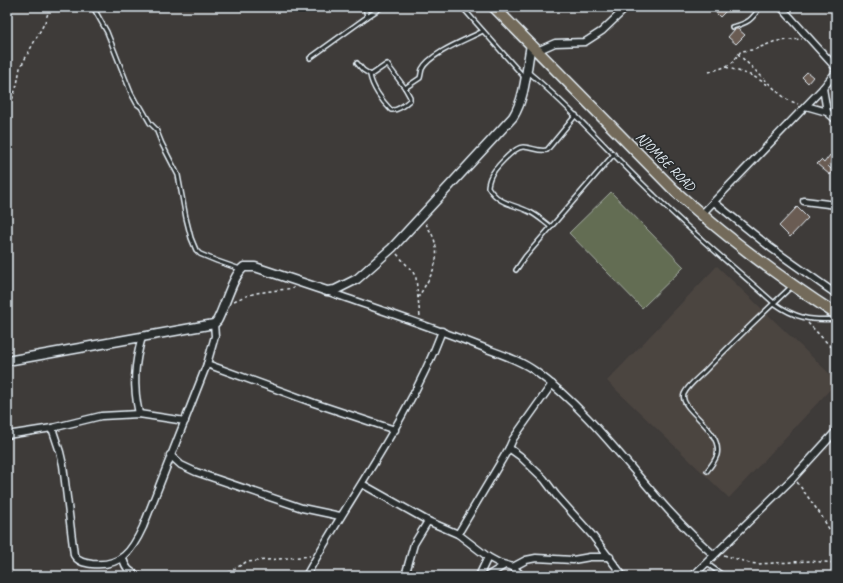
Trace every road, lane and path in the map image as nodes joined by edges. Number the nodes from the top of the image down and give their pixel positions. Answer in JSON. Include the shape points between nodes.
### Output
{"nodes":[{"id":1,"x":50,"y":7,"type":"edge"},
{"id":2,"x":93,"y":7,"type":"edge"},
{"id":3,"x":365,"y":7,"type":"edge"},
{"id":4,"x":382,"y":7,"type":"edge"},
{"id":5,"x":462,"y":7,"type":"edge"},
{"id":6,"x":494,"y":7,"type":"edge"},
{"id":7,"x":630,"y":7,"type":"edge"},
{"id":8,"x":760,"y":7,"type":"edge"},
{"id":9,"x":781,"y":7,"type":"edge"},
{"id":10,"x":367,"y":17,"type":"junction"},
{"id":11,"x":732,"y":27,"type":"dead end"},
{"id":12,"x":484,"y":31,"type":"junction"},
{"id":13,"x":810,"y":39,"type":"junction"},
{"id":14,"x":534,"y":48,"type":"junction"},
{"id":15,"x":738,"y":54,"type":"junction"},
{"id":16,"x":310,"y":58,"type":"dead end"},
{"id":17,"x":357,"y":63,"type":"dead end"},
{"id":18,"x":725,"y":67,"type":"junction"},
{"id":19,"x":836,"y":68,"type":"edge"},
{"id":20,"x":709,"y":72,"type":"dead end"},
{"id":21,"x":836,"y":72,"type":"edge"},
{"id":22,"x":526,"y":74,"type":"junction"},
{"id":23,"x":370,"y":75,"type":"junction"},
{"id":24,"x":771,"y":87,"type":"junction"},
{"id":25,"x":405,"y":88,"type":"junction"},
{"id":26,"x":823,"y":88,"type":"junction"},
{"id":27,"x":806,"y":106,"type":"junction"},
{"id":28,"x":7,"y":110,"type":"edge"},
{"id":29,"x":827,"y":112,"type":"junction"},
{"id":30,"x":576,"y":115,"type":"junction"},
{"id":31,"x":836,"y":120,"type":"edge"},
{"id":32,"x":614,"y":154,"type":"junction"},
{"id":33,"x":804,"y":201,"type":"dead end"},
{"id":34,"x":714,"y":202,"type":"junction"},
{"id":35,"x":836,"y":205,"type":"edge"},
{"id":36,"x":424,"y":214,"type":"junction"},
{"id":37,"x":701,"y":215,"type":"junction"},
{"id":38,"x":551,"y":227,"type":"junction"},
{"id":39,"x":392,"y":248,"type":"junction"},
{"id":40,"x":241,"y":269,"type":"junction"},
{"id":41,"x":516,"y":270,"type":"dead end"},
{"id":42,"x":306,"y":285,"type":"junction"},
{"id":43,"x":793,"y":285,"type":"junction"},
{"id":44,"x":327,"y":291,"type":"junction"},
{"id":45,"x":836,"y":294,"type":"edge"},
{"id":46,"x":418,"y":298,"type":"junction"},
{"id":47,"x":774,"y":303,"type":"junction"},
{"id":48,"x":225,"y":304,"type":"junction"},
{"id":49,"x":836,"y":314,"type":"edge"},
{"id":50,"x":802,"y":318,"type":"junction"},
{"id":51,"x":836,"y":319,"type":"edge"},
{"id":52,"x":214,"y":324,"type":"junction"},
{"id":53,"x":421,"y":324,"type":"junction"},
{"id":54,"x":442,"y":331,"type":"junction"},
{"id":55,"x":142,"y":337,"type":"junction"},
{"id":56,"x":836,"y":352,"type":"edge"},
{"id":57,"x":7,"y":361,"type":"edge"},
{"id":58,"x":207,"y":364,"type":"junction"},
{"id":59,"x":552,"y":384,"type":"junction"},
{"id":60,"x":139,"y":414,"type":"junction"},
{"id":61,"x":185,"y":421,"type":"junction"},
{"id":62,"x":52,"y":428,"type":"junction"},
{"id":63,"x":395,"y":430,"type":"junction"},
{"id":64,"x":836,"y":432,"type":"edge"},
{"id":65,"x":7,"y":435,"type":"edge"},
{"id":66,"x":509,"y":448,"type":"junction"},
{"id":67,"x":170,"y":455,"type":"junction"},
{"id":68,"x":707,"y":471,"type":"dead end"},
{"id":69,"x":794,"y":477,"type":"junction"},
{"id":70,"x":362,"y":484,"type":"junction"},
{"id":71,"x":340,"y":516,"type":"junction"},
{"id":72,"x":428,"y":522,"type":"junction"},
{"id":73,"x":458,"y":534,"type":"junction"},
{"id":74,"x":836,"y":541,"type":"edge"},
{"id":75,"x":716,"y":553,"type":"junction"},
{"id":76,"x":316,"y":557,"type":"junction"},
{"id":77,"x":488,"y":557,"type":"junction"},
{"id":78,"x":610,"y":557,"type":"junction"},
{"id":79,"x":123,"y":558,"type":"junction"},
{"id":80,"x":705,"y":563,"type":"junction"},
{"id":81,"x":836,"y":563,"type":"edge"},
{"id":82,"x":505,"y":565,"type":"junction"},
{"id":83,"x":513,"y":568,"type":"junction"},
{"id":84,"x":139,"y":576,"type":"edge"},
{"id":85,"x":223,"y":576,"type":"edge"},
{"id":86,"x":306,"y":576,"type":"edge"},
{"id":87,"x":405,"y":576,"type":"edge"},
{"id":88,"x":479,"y":576,"type":"edge"},
{"id":89,"x":487,"y":576,"type":"edge"},
{"id":90,"x":522,"y":576,"type":"edge"},
{"id":91,"x":623,"y":576,"type":"edge"},
{"id":92,"x":693,"y":576,"type":"edge"},
{"id":93,"x":724,"y":576,"type":"edge"}],
"edges":[{"from":1,"to":28,"type":"path","via":[[45,22],[20,68],[18,85]]},
{"from":2,"to":40,"type":"lane","via":[[107,32],[131,93],[156,129],[178,175],[186,218],[196,250],[200,254]]},
{"from":3,"to":10,"type":"lane"},
{"from":4,"to":10,"type":"lane"},
{"from":5,"to":12,"type":"lane"},
{"from":6,"to":14,"type":"highway","name":"NJOMBE ROAD"},
{"from":7,"to":14,"type":"street","via":[[585,42],[555,43]]},
{"from":8,"to":11,"type":"lane","via":[[750,21]]},
{"from":9,"to":13,"type":"street"},
{"from":10,"to":16,"type":"lane"},
{"from":12,"to":22,"type":"lane"},
{"from":12,"to":25,"type":"lane","via":[[440,52],[423,67],[420,78]]},
{"from":13,"to":15,"type":"path","via":[[776,41],[753,50],[741,50]]},
{"from":13,"to":19,"type":"street"},
{"from":14,"to":22,"type":"street"},
{"from":14,"to":37,"type":"highway","name":"NJOMBE ROAD"},
{"from":15,"to":18,"type":"path","via":[[734,62]]},
{"from":15,"to":24,"type":"path"},
{"from":17,"to":23,"type":"lane"},
{"from":18,"to":20,"type":"path"},
{"from":18,"to":24,"type":"path","via":[[753,76]]},
{"from":21,"to":26,"type":"street"},
{"from":22,"to":30,"type":"lane","via":[[552,92]]},
{"from":22,"to":36,"type":"street","via":[[522,98],[513,116]]},
{"from":23,"to":25,"type":"lane","via":[[387,64]]},
{"from":23,"to":25,"type":"lane","via":[[391,110],[410,100]]},
{"from":24,"to":27,"type":"path","via":[[788,100]]},
{"from":26,"to":27,"type":"street"},
{"from":26,"to":29,"type":"street"},
{"from":27,"to":29,"type":"street"},
{"from":27,"to":34,"type":"street"},
{"from":29,"to":31,"type":"street"},
{"from":30,"to":32,"type":"lane"},
{"from":30,"to":38,"type":"lane","via":[[547,150],[521,147],[515,150],[494,171],[488,187],[507,204],[533,214]]},
{"from":32,"to":38,"type":"lane"},
{"from":32,"to":47,"type":"lane","via":[[690,230]]},
{"from":33,"to":35,"type":"street"},
{"from":34,"to":37,"type":"street"},
{"from":34,"to":45,"type":"street"},
{"from":36,"to":39,"type":"street"},
{"from":36,"to":46,"type":"path","via":[[434,240],[435,262],[432,275]]},
{"from":37,"to":43,"type":"highway","name":"NJOMBE ROAD"},
{"from":38,"to":41,"type":"lane"},
{"from":39,"to":44,"type":"street","via":[[357,279],[336,290]]},
{"from":39,"to":46,"type":"path","via":[[413,272]]},
{"from":40,"to":42,"type":"street","via":[[256,267]]},
{"from":40,"to":48,"type":"street"},
{"from":42,"to":44,"type":"street"},
{"from":42,"to":48,"type":"path","via":[[256,293]]},
{"from":43,"to":47,"type":"lane"},
{"from":43,"to":49,"type":"highway","name":"NJOMBE ROAD"},
{"from":44,"to":53,"type":"street"},
{"from":46,"to":53,"type":"path"},
{"from":47,"to":50,"type":"lane"},
{"from":47,"to":68,"type":"lane","via":[[684,394],[683,401],[706,426],[716,445],[715,461]]},
{"from":48,"to":52,"type":"street","via":[[218,321]]},
{"from":50,"to":51,"type":"lane"},
{"from":50,"to":56,"type":"path"},
{"from":52,"to":55,"type":"street"},
{"from":52,"to":58,"type":"street","via":[[215,336]]},
{"from":53,"to":54,"type":"street"},
{"from":54,"to":59,"type":"street","via":[[511,359],[533,370]]},
{"from":54,"to":63,"type":"street","via":[[429,364]]},
{"from":55,"to":57,"type":"street"},
{"from":55,"to":60,"type":"street","via":[[134,376]]},
{"from":58,"to":61,"type":"street"},
{"from":58,"to":63,"type":"street"},
{"from":59,"to":66,"type":"street","via":[[520,428]]},
{"from":59,"to":75,"type":"street","via":[[588,417],[689,533]]},
{"from":60,"to":61,"type":"street"},
{"from":60,"to":62,"type":"street","via":[[101,416]]},
{"from":61,"to":67,"type":"street"},
{"from":62,"to":65,"type":"street"},
{"from":62,"to":79,"type":"street","via":[[63,465],[74,555],[79,561],[98,565]]},
{"from":63,"to":70,"type":"street"},
{"from":64,"to":69,"type":"street"},
{"from":66,"to":73,"type":"street"},
{"from":66,"to":78,"type":"street","via":[[544,479]]},
{"from":67,"to":71,"type":"street","via":[[181,465],[196,472],[302,508]]},
{"from":67,"to":79,"type":"street","via":[[138,537]]},
{"from":69,"to":74,"type":"path"},
{"from":69,"to":75,"type":"street"},
{"from":70,"to":71,"type":"street"},
{"from":70,"to":72,"type":"street"},
{"from":71,"to":76,"type":"street"},
{"from":72,"to":73,"type":"street"},
{"from":72,"to":87,"type":"street","via":[[414,544]]},
{"from":73,"to":77,"type":"street"},
{"from":75,"to":80,"type":"street"},
{"from":75,"to":81,"type":"path","via":[[757,564],[810,560]]},
{"from":76,"to":85,"type":"path","via":[[246,562]]},
{"from":76,"to":86,"type":"street"},
{"from":77,"to":82,"type":"street"},
{"from":77,"to":88,"type":"street"},
{"from":78,"to":83,"type":"street","via":[[573,560],[536,558],[526,560]]},
{"from":78,"to":91,"type":"street"},
{"from":79,"to":84,"type":"street","via":[[126,568]]},
{"from":80,"to":92,"type":"street"},
{"from":80,"to":93,"type":"lane"},
{"from":82,"to":83,"type":"street"},
{"from":82,"to":89,"type":"street"},
{"from":83,"to":90,"type":"street"}]}
